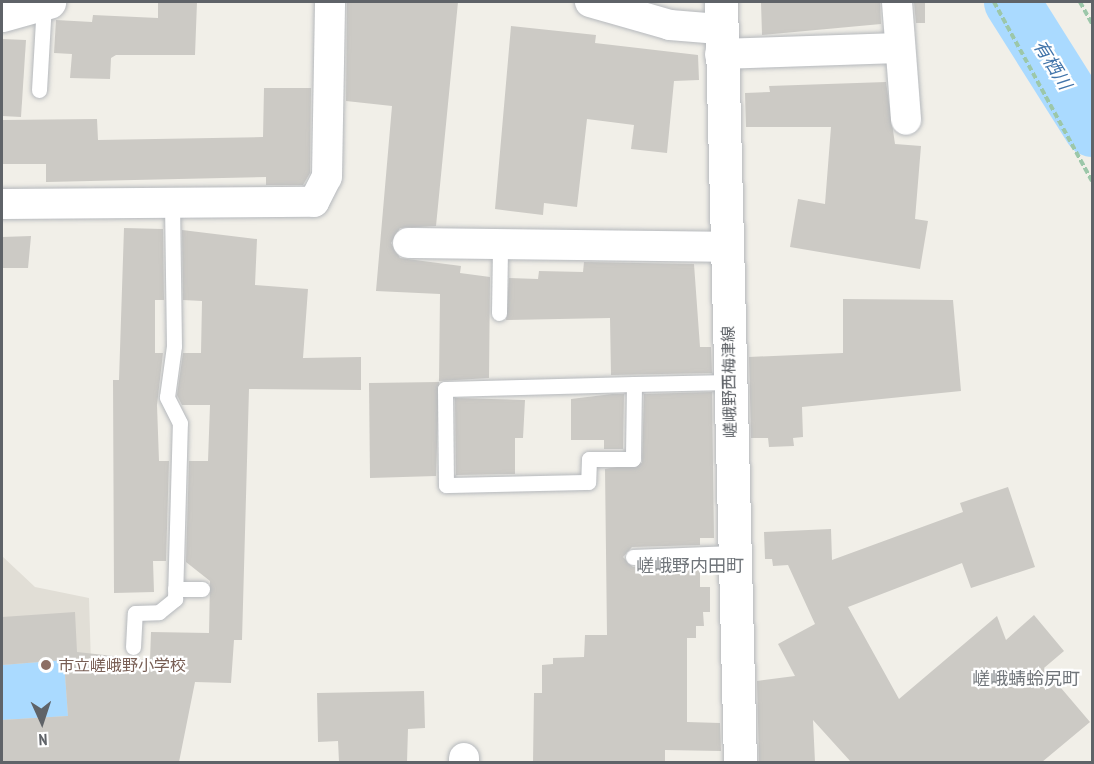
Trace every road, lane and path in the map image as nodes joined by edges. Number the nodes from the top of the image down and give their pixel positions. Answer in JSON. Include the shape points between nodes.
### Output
{"nodes":[{"id":1,"x":46,"y":2,"type":"edge"},
{"id":2,"x":330,"y":2,"type":"edge"},
{"id":3,"x":590,"y":2,"type":"edge"},
{"id":4,"x":897,"y":2,"type":"edge"},
{"id":5,"x":994,"y":2,"type":"edge"},
{"id":6,"x":1080,"y":2,"type":"edge"},
{"id":7,"x":2,"y":15,"type":"edge"},
{"id":8,"x":1092,"y":24,"type":"edge"},
{"id":9,"x":720,"y":28,"type":"edge"},
{"id":10,"x":899,"y":48,"type":"junction"},
{"id":11,"x":39,"y":90,"type":"dead end"},
{"id":12,"x":906,"y":120,"type":"dead end"},
{"id":13,"x":1092,"y":181,"type":"edge"},
{"id":14,"x":172,"y":202,"type":"junction"},
{"id":15,"x":2,"y":204,"type":"edge"},
{"id":16,"x":408,"y":243,"type":"dead end"},
{"id":17,"x":500,"y":247,"type":"junction"},
{"id":18,"x":725,"y":247,"type":"junction"},
{"id":19,"x":499,"y":313,"type":"dead end"},
{"id":20,"x":730,"y":382,"type":"junction"},
{"id":21,"x":634,"y":384,"type":"junction"},
{"id":22,"x":732,"y":553,"type":"junction"},
{"id":23,"x":633,"y":557,"type":"dead end"},
{"id":24,"x":175,"y":589,"type":"junction"},
{"id":25,"x":202,"y":589,"type":"dead end"},
{"id":26,"x":133,"y":647,"type":"dead end"},
{"id":27,"x":740,"y":762,"type":"edge"}],
"edges":[{"from":1,"to":7,"type":"main road"},
{"from":1,"to":11,"type":"lane"},
{"from":2,"to":14,"type":"street","via":[[327,177],[314,202]]},
{"from":3,"to":9,"type":"street","via":[[670,25]]},
{"from":4,"to":10,"type":"street"},
{"from":5,"to":13,"type":"path"},
{"from":6,"to":8,"type":"path"},
{"from":9,"to":10,"type":"street"},
{"from":9,"to":18,"type":"main road","name":"嵯峨野西梅津線"},
{"from":10,"to":12,"type":"street"},
{"from":14,"to":15,"type":"street"},
{"from":14,"to":24,"type":"lane","via":[[174,346],[167,397],[180,423]]},
{"from":16,"to":17,"type":"street"},
{"from":17,"to":18,"type":"street"},
{"from":17,"to":19,"type":"lane"},
{"from":18,"to":20,"type":"main road","name":"嵯峨野西梅津線"},
{"from":20,"to":21,"type":"lane"},
{"from":20,"to":22,"type":"main road","name":"嵯峨野西梅津線"},
{"from":21,"to":21,"type":"lane","via":[[633,459],[589,459],[588,482],[446,485],[445,389]]},
{"from":22,"to":23,"type":"lane"},
{"from":22,"to":27,"type":"main road","name":"嵯峨野西梅津線"},
{"from":24,"to":25,"type":"lane"},
{"from":24,"to":26,"type":"lane","via":[[175,599],[159,612],[135,613]]}]}
